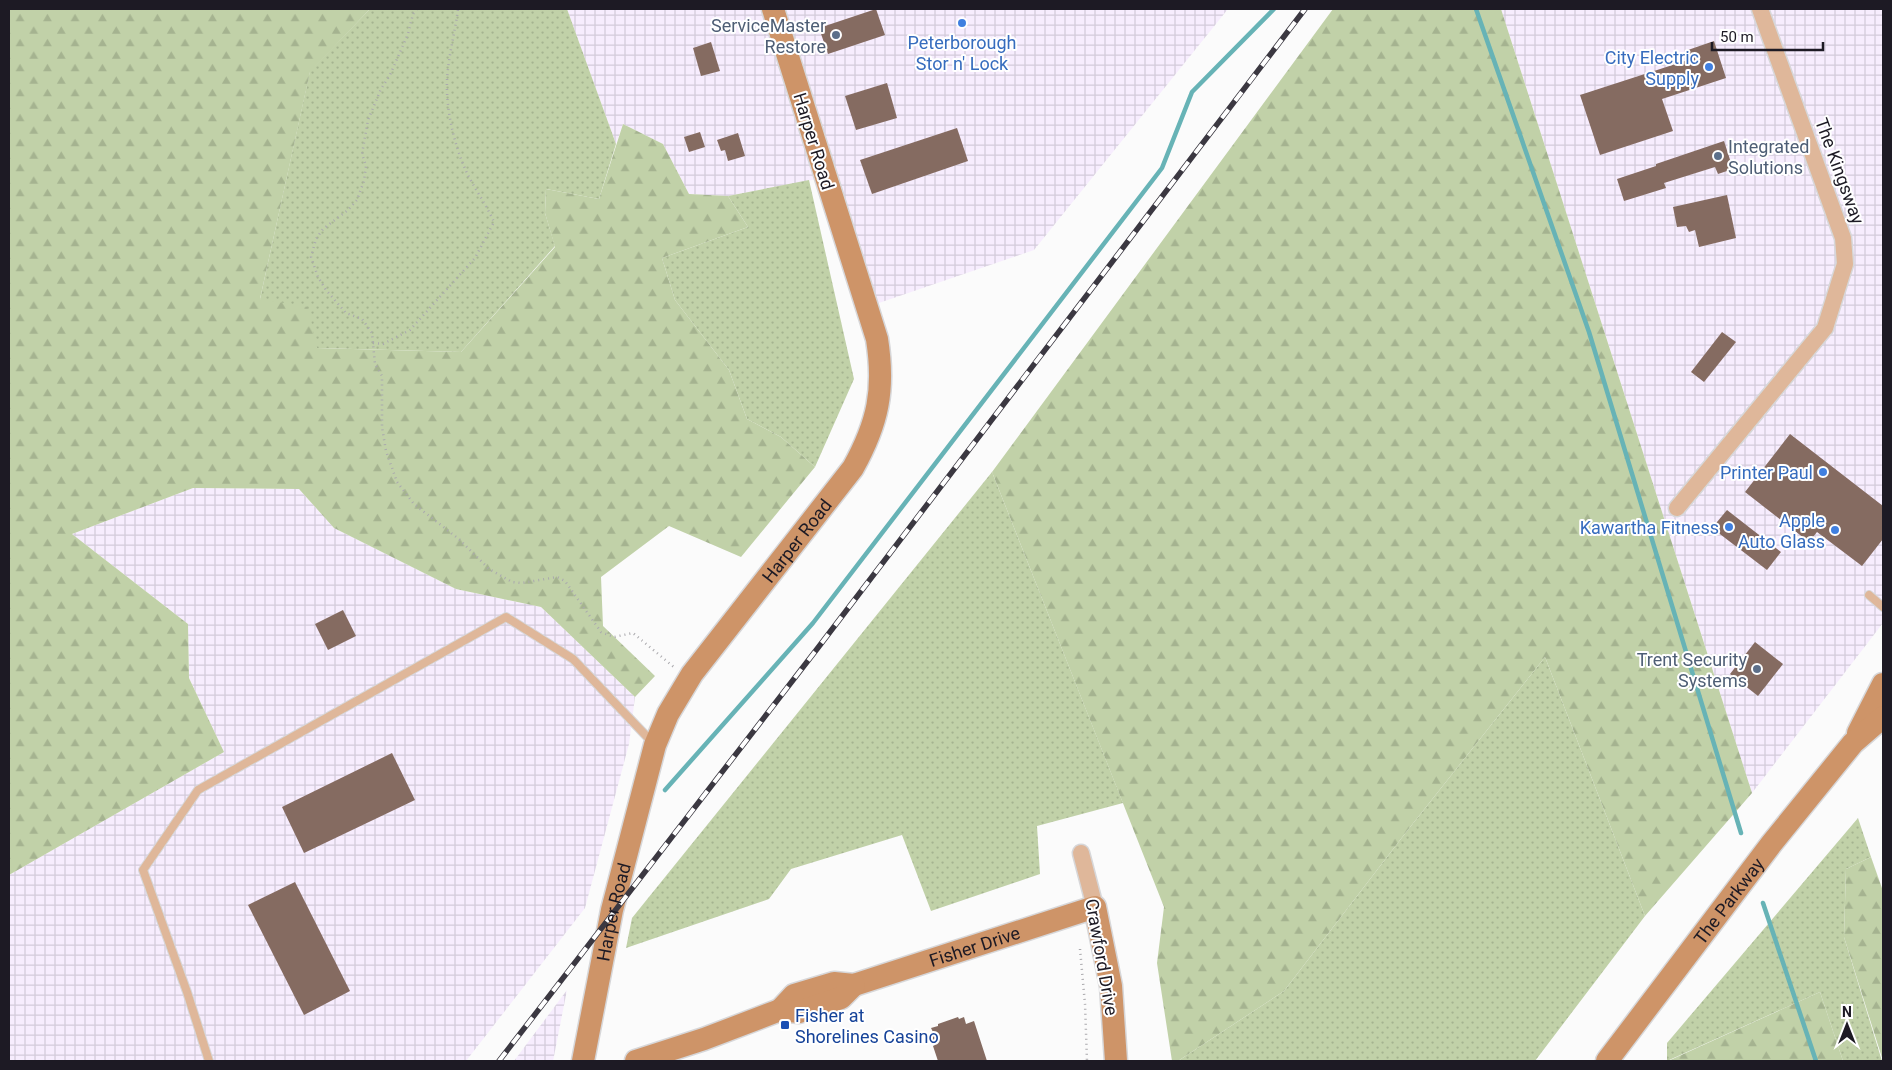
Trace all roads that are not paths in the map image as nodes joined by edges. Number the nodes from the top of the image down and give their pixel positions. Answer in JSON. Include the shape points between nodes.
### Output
{"nodes":[{"id":1,"x":773,"y":9,"type":"edge"},
{"id":2,"x":1760,"y":9,"type":"edge"},
{"id":3,"x":1677,"y":508,"type":"dead end"},
{"id":4,"x":1869,"y":595,"type":"dead end"},
{"id":5,"x":1883,"y":607,"type":"edge"},
{"id":6,"x":1883,"y":684,"type":"edge"},
{"id":7,"x":1883,"y":717,"type":"edge"},
{"id":8,"x":1853,"y":743,"type":"junction"},
{"id":9,"x":655,"y":745,"type":"junction"},
{"id":10,"x":1081,"y":853,"type":"dead end"},
{"id":11,"x":1095,"y":908,"type":"junction"},
{"id":12,"x":209,"y":1061,"type":"edge"},
{"id":13,"x":583,"y":1061,"type":"edge"},
{"id":14,"x":636,"y":1061,"type":"edge"},
{"id":15,"x":1116,"y":1061,"type":"edge"},
{"id":16,"x":1607,"y":1061,"type":"edge"}],
"edges":[{"from":1,"to":9,"type":"street","name":"Harper Road","via":[[877,339],[879,398],[866,444],[853,468],[692,674],[668,714]]},
{"from":2,"to":3,"type":"street","name":"The Kingsway","via":[[1843,238],[1845,264],[1825,328]]},
{"from":4,"to":5,"type":"lane"},
{"from":6,"to":8,"type":"street","name":"The Parkway"},
{"from":7,"to":8,"type":"street","name":"The Parkway"},
{"from":8,"to":16,"type":"street","name":"The Parkway","via":[[1772,843]]},
{"from":9,"to":12,"type":"lane","via":[[574,658],[506,617],[198,790],[143,870]]},
{"from":9,"to":13,"type":"street","name":"Harper Road","via":[[612,910]]},
{"from":10,"to":11,"type":"street","name":"Crawford Drive"},
{"from":11,"to":14,"type":"street","name":"Fisher Drive","via":[[854,985],[841,998],[798,1012],[780,1010]]},
{"from":11,"to":15,"type":"street","name":"Crawford Drive","via":[[1111,986]]}]}
